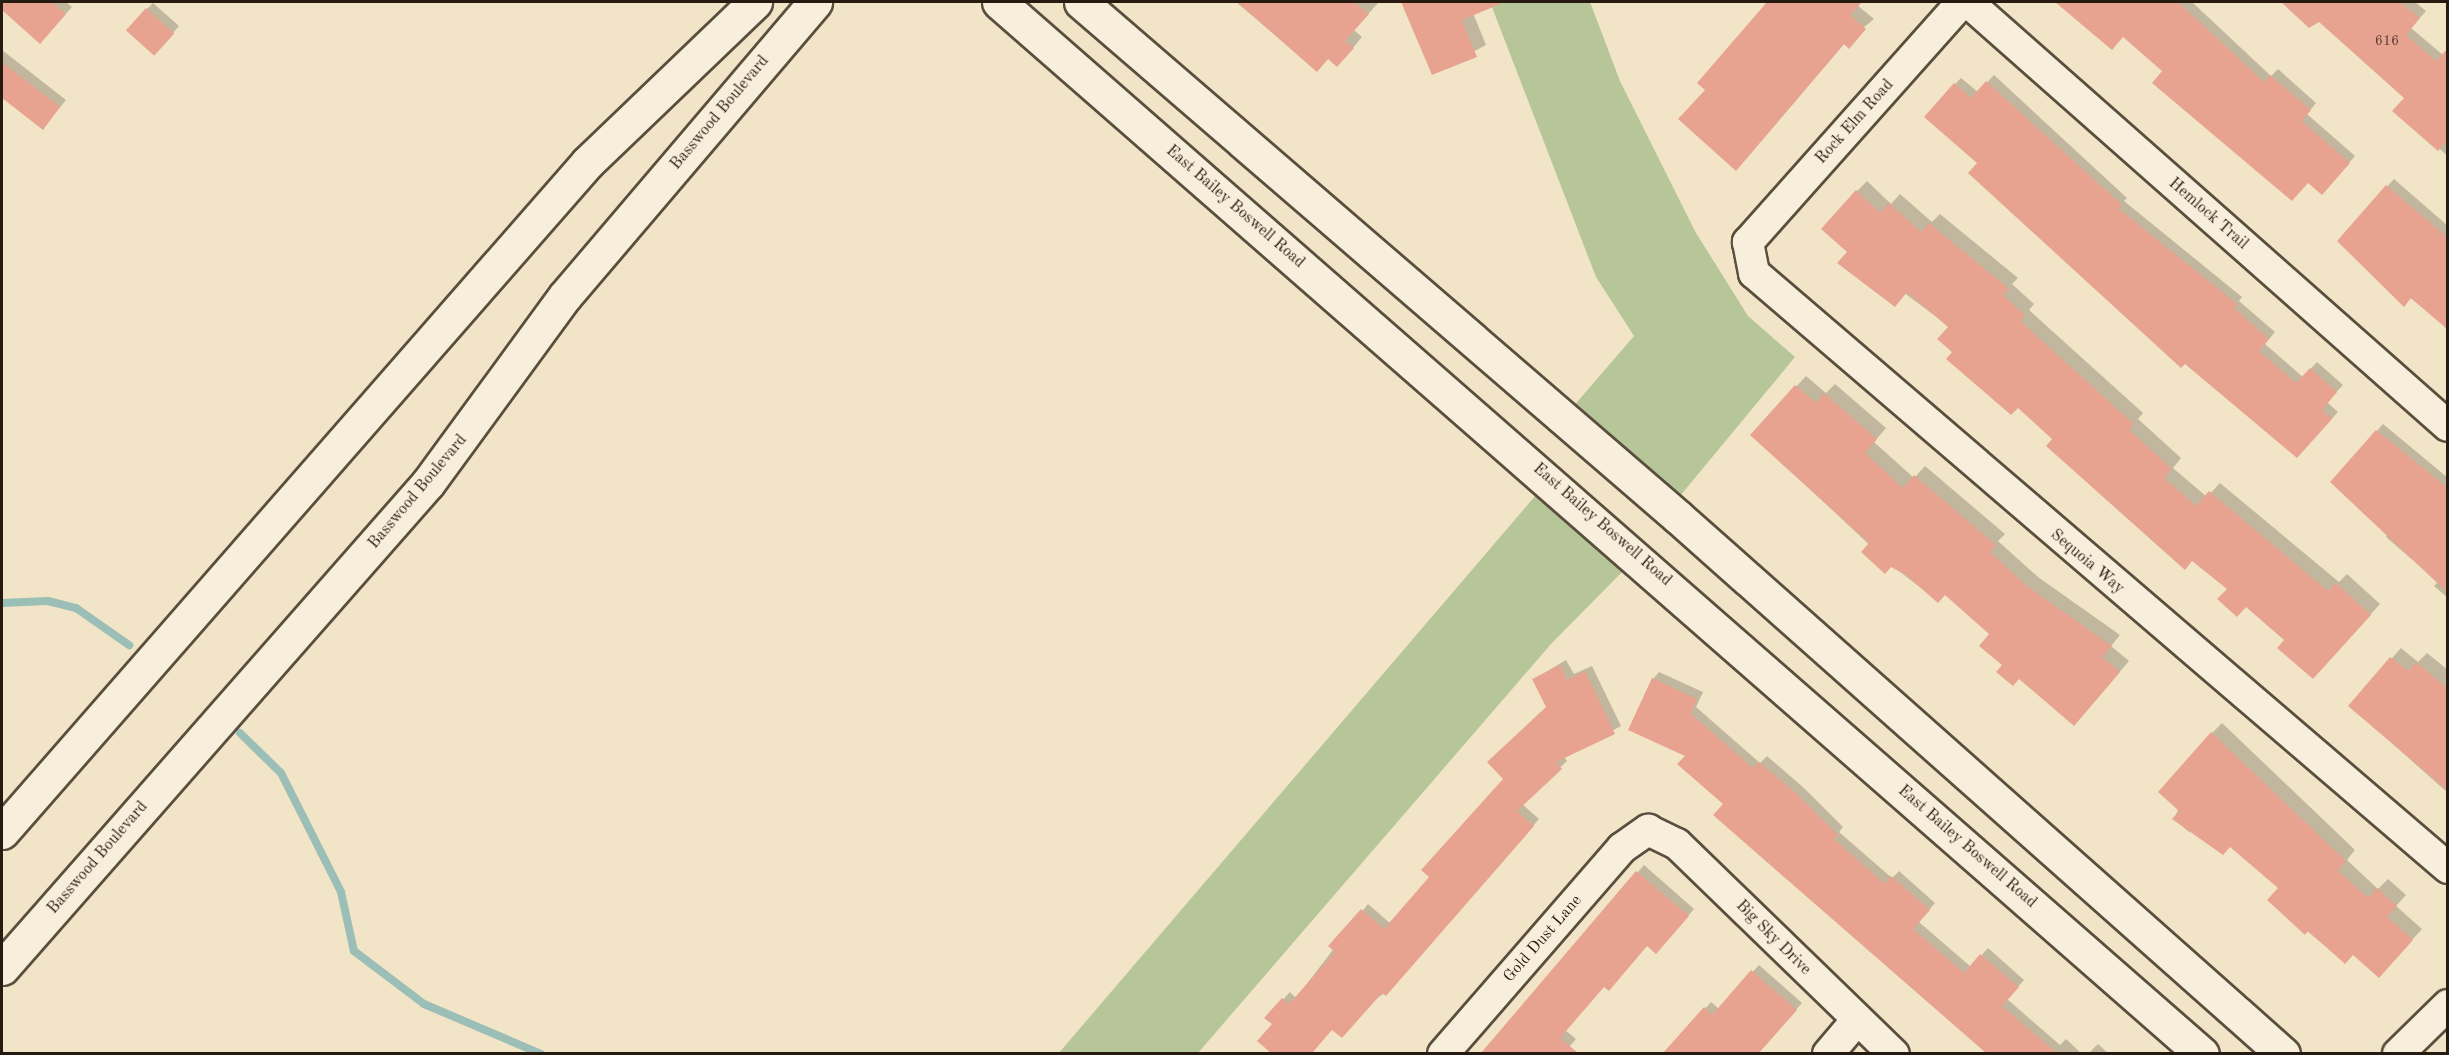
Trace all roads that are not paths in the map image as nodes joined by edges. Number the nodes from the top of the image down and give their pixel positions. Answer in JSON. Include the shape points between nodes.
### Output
{"nodes":[{"id":1,"x":755,"y":2,"type":"edge"},
{"id":2,"x":815,"y":2,"type":"edge"},
{"id":3,"x":999,"y":2,"type":"edge"},
{"id":4,"x":1081,"y":2,"type":"edge"},
{"id":5,"x":1962,"y":2,"type":"edge"},
{"id":6,"x":1968,"y":2,"type":"edge"},
{"id":7,"x":1748,"y":242,"type":"joint"},
{"id":8,"x":2448,"y":426,"type":"edge"},
{"id":9,"x":1648,"y":831,"type":"joint"},
{"id":10,"x":2,"y":832,"type":"edge"},
{"id":11,"x":2448,"y":868,"type":"edge"},
{"id":12,"x":2,"y":968,"type":"edge"},
{"id":13,"x":2448,"y":1005,"type":"edge"},
{"id":14,"x":1856,"y":1021,"type":"junction"},
{"id":15,"x":1443,"y":1053,"type":"edge"},
{"id":16,"x":1828,"y":1053,"type":"edge"},
{"id":17,"x":1894,"y":1053,"type":"edge"},
{"id":18,"x":2202,"y":1053,"type":"edge"},
{"id":19,"x":2283,"y":1053,"type":"edge"},
{"id":20,"x":2398,"y":1053,"type":"edge"}],
"edges":[{"from":1,"to":10,"type":"main road","via":[[587,163]]},
{"from":2,"to":12,"type":"main road","name":"Basswood Boulevard","via":[[565,296],[428,483]]},
{"from":3,"to":18,"type":"main road","name":"East Bailey Boswell Road"},
{"from":4,"to":19,"type":"main road","via":[[1678,517]]},
{"from":5,"to":7,"type":"street","name":"Rock Elm Road"},
{"from":6,"to":8,"type":"street","name":"Hemlock Trail"},
{"from":7,"to":11,"type":"street","name":"Sequoia Way","via":[[1754,273]]},
{"from":9,"to":14,"type":"street","name":"Big Sky Drive","via":[[1677,844]]},
{"from":9,"to":15,"type":"street","name":"Gold Dust Lane","via":[[1622,848]]},
{"from":13,"to":20,"type":"street"},
{"from":14,"to":16,"type":"street"},
{"from":14,"to":17,"type":"street","name":"Big Sky Drive"}]}
